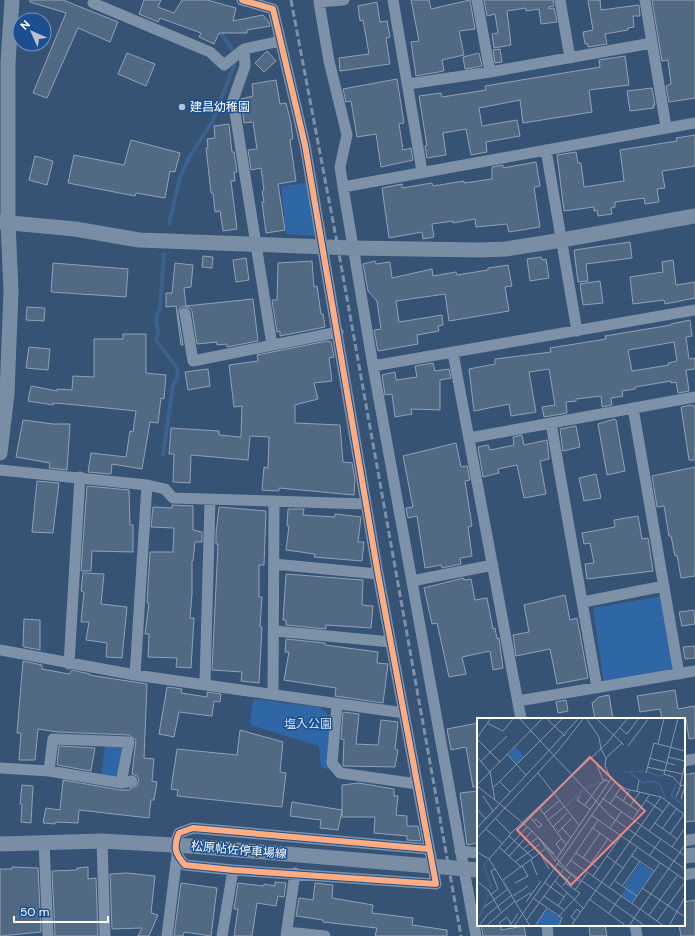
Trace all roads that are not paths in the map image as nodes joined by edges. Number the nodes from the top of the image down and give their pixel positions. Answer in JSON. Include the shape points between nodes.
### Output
{"nodes":[{"id":1,"x":12,"y":0,"type":"edge"},
{"id":2,"x":242,"y":0,"type":"edge"},
{"id":3,"x":344,"y":0,"type":"edge"},
{"id":4,"x":393,"y":0,"type":"edge"},
{"id":5,"x":477,"y":0,"type":"edge"},
{"id":6,"x":560,"y":0,"type":"edge"},
{"id":7,"x":645,"y":0,"type":"edge"},
{"id":8,"x":93,"y":3,"type":"dead end"},
{"id":9,"x":280,"y":41,"type":"junction"},
{"id":10,"x":652,"y":43,"type":"junction"},
{"id":11,"x":244,"y":49,"type":"junction"},
{"id":12,"x":570,"y":58,"type":"junction"},
{"id":13,"x":490,"y":72,"type":"junction"},
{"id":14,"x":408,"y":84,"type":"junction"},
{"id":15,"x":695,"y":123,"type":"edge"},
{"id":16,"x":666,"y":127,"type":"junction"},
{"id":17,"x":546,"y":150,"type":"junction"},
{"id":18,"x":422,"y":172,"type":"junction"},
{"id":19,"x":342,"y":187,"type":"junction"},
{"id":20,"x":695,"y":216,"type":"edge"},
{"id":21,"x":4,"y":222,"type":"edge"},
{"id":22,"x":562,"y":240,"type":"junction"},
{"id":23,"x":255,"y":244,"type":"junction"},
{"id":24,"x":322,"y":247,"type":"junction"},
{"id":25,"x":352,"y":248,"type":"junction"},
{"id":26,"x":695,"y":310,"type":"edge"},
{"id":27,"x":185,"y":313,"type":"dead end"},
{"id":28,"x":578,"y":331,"type":"junction"},
{"id":29,"x":338,"y":332,"type":"junction"},
{"id":30,"x":272,"y":345,"type":"junction"},
{"id":31,"x":453,"y":352,"type":"junction"},
{"id":32,"x":373,"y":366,"type":"junction"},
{"id":33,"x":695,"y":397,"type":"edge"},
{"id":34,"x":633,"y":408,"type":"junction"},
{"id":35,"x":551,"y":423,"type":"junction"},
{"id":36,"x":469,"y":438,"type":"junction"},
{"id":37,"x":0,"y":453,"type":"edge"},
{"id":38,"x":0,"y":470,"type":"edge"},
{"id":39,"x":80,"y":478,"type":"junction"},
{"id":40,"x":147,"y":485,"type":"junction"},
{"id":41,"x":210,"y":500,"type":"junction"},
{"id":42,"x":274,"y":501,"type":"junction"},
{"id":43,"x":366,"y":504,"type":"junction"},
{"id":44,"x":274,"y":564,"type":"junction"},
{"id":45,"x":493,"y":565,"type":"junction"},
{"id":46,"x":378,"y":574,"type":"junction"},
{"id":47,"x":412,"y":582,"type":"junction"},
{"id":48,"x":664,"y":586,"type":"junction"},
{"id":49,"x":583,"y":602,"type":"junction"},
{"id":50,"x":275,"y":631,"type":"junction"},
{"id":51,"x":391,"y":642,"type":"junction"},
{"id":52,"x":0,"y":650,"type":"edge"},
{"id":53,"x":69,"y":664,"type":"junction"},
{"id":54,"x":695,"y":671,"type":"edge"},
{"id":55,"x":679,"y":674,"type":"junction"},
{"id":56,"x":135,"y":675,"type":"junction"},
{"id":57,"x":205,"y":684,"type":"junction"},
{"id":58,"x":597,"y":688,"type":"junction"},
{"id":59,"x":273,"y":694,"type":"junction"},
{"id":60,"x":518,"y":701,"type":"junction"},
{"id":61,"x":337,"y":704,"type":"junction"},
{"id":62,"x":404,"y":713,"type":"junction"},
{"id":63,"x":521,"y":718,"type":"edge"},
{"id":64,"x":695,"y":759,"type":"edge"},
{"id":65,"x":685,"y":761,"type":"edge"},
{"id":66,"x":0,"y":768,"type":"edge"},
{"id":67,"x":49,"y":771,"type":"junction"},
{"id":68,"x":417,"y":784,"type":"junction"},
{"id":69,"x":695,"y":839,"type":"edge"},
{"id":70,"x":685,"y":840,"type":"edge"},
{"id":71,"x":102,"y":841,"type":"junction"},
{"id":72,"x":44,"y":842,"type":"junction"},
{"id":73,"x":0,"y":844,"type":"edge"},
{"id":74,"x":429,"y":849,"type":"junction"},
{"id":75,"x":175,"y":850,"type":"junction"},
{"id":76,"x":460,"y":852,"type":"junction"},
{"id":77,"x":477,"y":853,"type":"edge"},
{"id":78,"x":695,"y":854,"type":"edge"},
{"id":79,"x":685,"y":856,"type":"edge"},
{"id":80,"x":233,"y":870,"type":"junction"},
{"id":81,"x":477,"y":870,"type":"edge"},
{"id":82,"x":295,"y":873,"type":"junction"},
{"id":83,"x":695,"y":873,"type":"edge"},
{"id":84,"x":685,"y":875,"type":"edge"},
{"id":85,"x":473,"y":888,"type":"edge"},
{"id":86,"x":547,"y":926,"type":"edge"},
{"id":87,"x":635,"y":926,"type":"edge"},
{"id":88,"x":287,"y":934,"type":"edge"},
{"id":89,"x":48,"y":936,"type":"edge"},
{"id":90,"x":105,"y":936,"type":"edge"},
{"id":91,"x":167,"y":936,"type":"edge"},
{"id":92,"x":222,"y":936,"type":"edge"},
{"id":93,"x":325,"y":936,"type":"edge"},
{"id":94,"x":476,"y":936,"type":"edge"},
{"id":95,"x":548,"y":936,"type":"edge"},
{"id":96,"x":637,"y":936,"type":"edge"}],
"edges":[{"from":1,"to":21,"type":"street"},
{"from":2,"to":9,"type":"street","via":[[273,9]]},
{"from":3,"to":19,"type":"street","via":[[319,2],[329,61],[347,135],[340,166]]},
{"from":4,"to":14,"type":"street"},
{"from":5,"to":13,"type":"street"},
{"from":6,"to":12,"type":"street"},
{"from":7,"to":10,"type":"street"},
{"from":8,"to":11,"type":"street","via":[[210,52],[224,65]]},
{"from":9,"to":11,"type":"street"},
{"from":9,"to":24,"type":"street","via":[[305,145]]},
{"from":10,"to":12,"type":"street"},
{"from":10,"to":16,"type":"street"},
{"from":11,"to":23,"type":"street","via":[[245,66],[233,100]]},
{"from":12,"to":13,"type":"street"},
{"from":13,"to":14,"type":"street"},
{"from":14,"to":18,"type":"street"},
{"from":15,"to":16,"type":"street"},
{"from":16,"to":17,"type":"street"},
{"from":17,"to":18,"type":"street"},
{"from":17,"to":22,"type":"street"},
{"from":18,"to":19,"type":"street"},
{"from":19,"to":25,"type":"street"},
{"from":20,"to":22,"type":"street"},
{"from":21,"to":23,"type":"street","via":[[75,229],[139,240]]},
{"from":21,"to":37,"type":"street","via":[[10,291],[8,374]]},
{"from":22,"to":25,"type":"street","via":[[506,249],[480,250]]},
{"from":22,"to":28,"type":"street"},
{"from":23,"to":24,"type":"street"},
{"from":23,"to":30,"type":"street"},
{"from":24,"to":25,"type":"street"},
{"from":24,"to":29,"type":"street"},
{"from":25,"to":32,"type":"street"},
{"from":26,"to":28,"type":"street"},
{"from":27,"to":30,"type":"street","via":[[193,361]]},
{"from":28,"to":31,"type":"street"},
{"from":29,"to":30,"type":"street"},
{"from":29,"to":43,"type":"street"},
{"from":31,"to":32,"type":"street"},
{"from":31,"to":36,"type":"street"},
{"from":32,"to":47,"type":"street"},
{"from":33,"to":34,"type":"street"},
{"from":34,"to":35,"type":"street"},
{"from":34,"to":48,"type":"street"},
{"from":35,"to":36,"type":"street"},
{"from":35,"to":49,"type":"street"},
{"from":36,"to":45,"type":"street"},
{"from":38,"to":39,"type":"street"},
{"from":39,"to":40,"type":"street"},
{"from":39,"to":53,"type":"street"},
{"from":40,"to":41,"type":"street","via":[[165,489],[173,498]]},
{"from":40,"to":56,"type":"street"},
{"from":41,"to":42,"type":"street"},
{"from":41,"to":57,"type":"street"},
{"from":42,"to":43,"type":"street"},
{"from":42,"to":44,"type":"street"},
{"from":43,"to":46,"type":"street"},
{"from":44,"to":46,"type":"street"},
{"from":44,"to":50,"type":"street"},
{"from":45,"to":47,"type":"street"},
{"from":45,"to":60,"type":"street"},
{"from":46,"to":51,"type":"street"},
{"from":47,"to":76,"type":"street"},
{"from":48,"to":49,"type":"street"},
{"from":48,"to":55,"type":"street"},
{"from":49,"to":58,"type":"street"},
{"from":50,"to":51,"type":"street"},
{"from":50,"to":59,"type":"street"},
{"from":51,"to":62,"type":"street"},
{"from":52,"to":53,"type":"street"},
{"from":53,"to":56,"type":"street"},
{"from":54,"to":55,"type":"street"},
{"from":55,"to":58,"type":"street"},
{"from":56,"to":57,"type":"street"},
{"from":57,"to":59,"type":"street"},
{"from":58,"to":60,"type":"street"},
{"from":59,"to":61,"type":"street"},
{"from":60,"to":63,"type":"street"},
{"from":61,"to":62,"type":"street"},
{"from":61,"to":68,"type":"street","via":[[332,763],[340,774]]},
{"from":62,"to":68,"type":"street"},
{"from":64,"to":65,"type":"street"},
{"from":66,"to":67,"type":"street"},
{"from":67,"to":67,"type":"street","via":[[126,782],[129,742],[53,740]]},
{"from":68,"to":74,"type":"street"},
{"from":69,"to":70,"type":"street"},
{"from":71,"to":72,"type":"street","name":"松原帖佐停車場線"},
{"from":71,"to":75,"type":"street","name":"松原帖佐停車場線"},
{"from":71,"to":90,"type":"street"},
{"from":72,"to":73,"type":"street","name":"松原帖佐停車場線"},
{"from":72,"to":89,"type":"street"},
{"from":74,"to":75,"type":"street","via":[[193,828],[179,833]]},
{"from":74,"to":82,"type":"street","via":[[436,884]]},
{"from":75,"to":80,"type":"street","via":[[185,864]]},
{"from":75,"to":81,"type":"street","name":"松原帖佐停車場線","bridge":true,"via":[[190,846]]},
{"from":75,"to":91,"type":"street"},
{"from":76,"to":77,"type":"street"},
{"from":76,"to":85,"type":"street"},
{"from":78,"to":79,"type":"street"},
{"from":80,"to":82,"type":"street"},
{"from":80,"to":92,"type":"street"},
{"from":82,"to":88,"type":"street"},
{"from":83,"to":84,"type":"street"},
{"from":85,"to":94,"type":"street"},
{"from":86,"to":95,"type":"street"},
{"from":87,"to":96,"type":"street"},
{"from":88,"to":93,"type":"street"}]}
